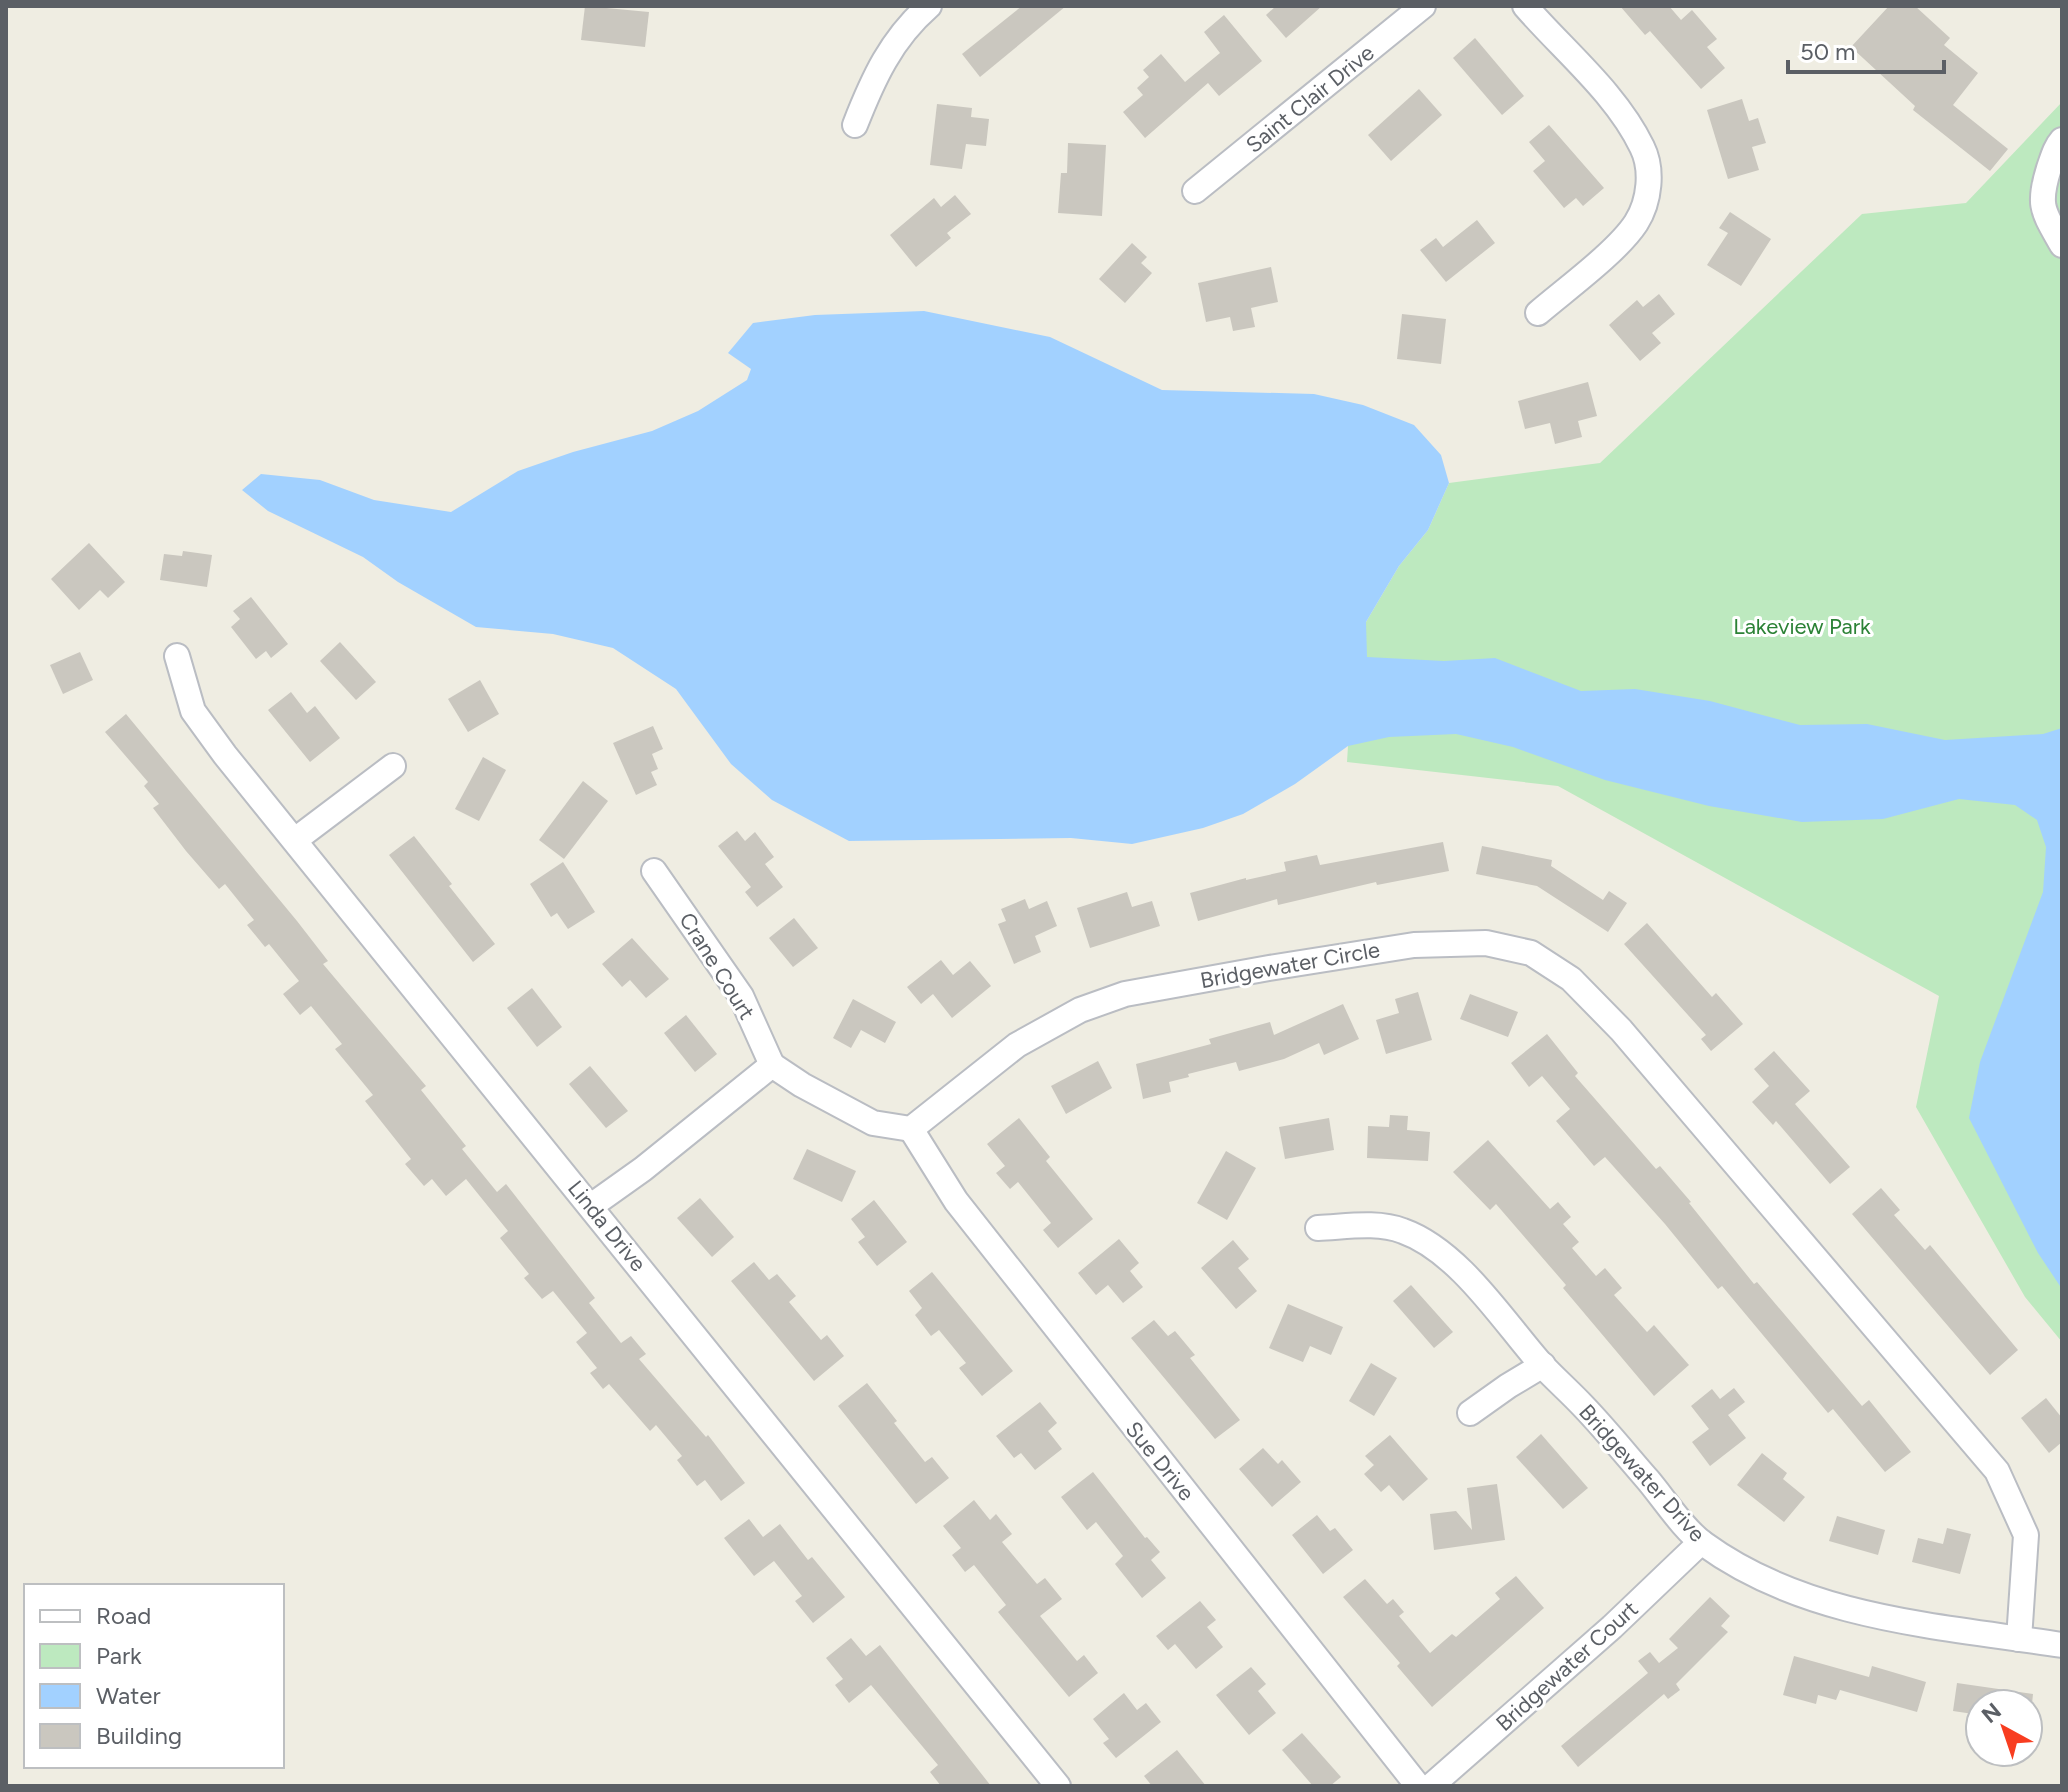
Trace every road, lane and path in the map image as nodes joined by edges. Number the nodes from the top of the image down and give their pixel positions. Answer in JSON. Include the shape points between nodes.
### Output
{"nodes":[{"id":1,"x":929,"y":6,"type":"edge"},
{"id":2,"x":1423,"y":6,"type":"edge"},
{"id":3,"x":1525,"y":6,"type":"edge"},
{"id":4,"x":855,"y":125,"type":"dead end"},
{"id":5,"x":2062,"y":140,"type":"edge"},
{"id":6,"x":1195,"y":191,"type":"dead end"},
{"id":7,"x":2062,"y":245,"type":"edge"},
{"id":8,"x":1538,"y":313,"type":"dead end"},
{"id":9,"x":177,"y":656,"type":"dead end"},
{"id":10,"x":393,"y":766,"type":"dead end"},
{"id":11,"x":295,"y":840,"type":"junction"},
{"id":12,"x":654,"y":871,"type":"dead end"},
{"id":13,"x":772,"y":1065,"type":"junction"},
{"id":14,"x":911,"y":1129,"type":"junction"},
{"id":15,"x":591,"y":1206,"type":"junction"},
{"id":16,"x":1318,"y":1228,"type":"dead end"},
{"id":17,"x":1543,"y":1365,"type":"junction"},
{"id":18,"x":1470,"y":1413,"type":"dead end"},
{"id":19,"x":1701,"y":1542,"type":"junction"},
{"id":20,"x":2019,"y":1639,"type":"junction"},
{"id":21,"x":2062,"y":1645,"type":"edge"},
{"id":22,"x":1058,"y":1786,"type":"edge"},
{"id":23,"x":1418,"y":1786,"type":"edge"},
{"id":24,"x":1431,"y":1786,"type":"edge"}],
"edges":[{"from":1,"to":4,"type":"street","via":[[887,54]]},
{"from":2,"to":6,"type":"street","name":"Saint Clair Drive"},
{"from":3,"to":8,"type":"street","via":[[1616,106],[1643,148],[1649,172],[1647,198],[1637,222]]},
{"from":5,"to":7,"type":"street","via":[[2042,193],[2046,216]]},
{"from":9,"to":11,"type":"street","name":"Linda Drive","via":[[193,711]]},
{"from":10,"to":11,"type":"street"},
{"from":11,"to":15,"type":"street","name":"Linda Drive"},
{"from":12,"to":13,"type":"street","name":"Crane Court","via":[[741,996]]},
{"from":13,"to":14,"type":"street","via":[[873,1123]]},
{"from":13,"to":15,"type":"street"},
{"from":14,"to":20,"type":"street","name":"Bridgewater Circle","via":[[1017,1045],[1080,1010],[1125,994],[1414,945],[1486,943],[1531,953],[1571,979],[1621,1030],[1997,1471],[2026,1535]]},
{"from":14,"to":23,"type":"street","name":"Sue Drive","via":[[966,1213]]},
{"from":15,"to":22,"type":"street","name":"Linda Drive"},
{"from":16,"to":17,"type":"street","name":"Bridgewater Drive","via":[[1375,1226],[1421,1238],[1458,1268]]},
{"from":17,"to":18,"type":"street"},
{"from":17,"to":19,"type":"street","name":"Bridgewater Drive"},
{"from":19,"to":20,"type":"street","name":"Bridgewater Drive","via":[[1779,1588],[1941,1629]]},
{"from":19,"to":24,"type":"street","name":"Bridgewater Court"},
{"from":20,"to":21,"type":"street","name":"Bridgewater Drive"}]}
